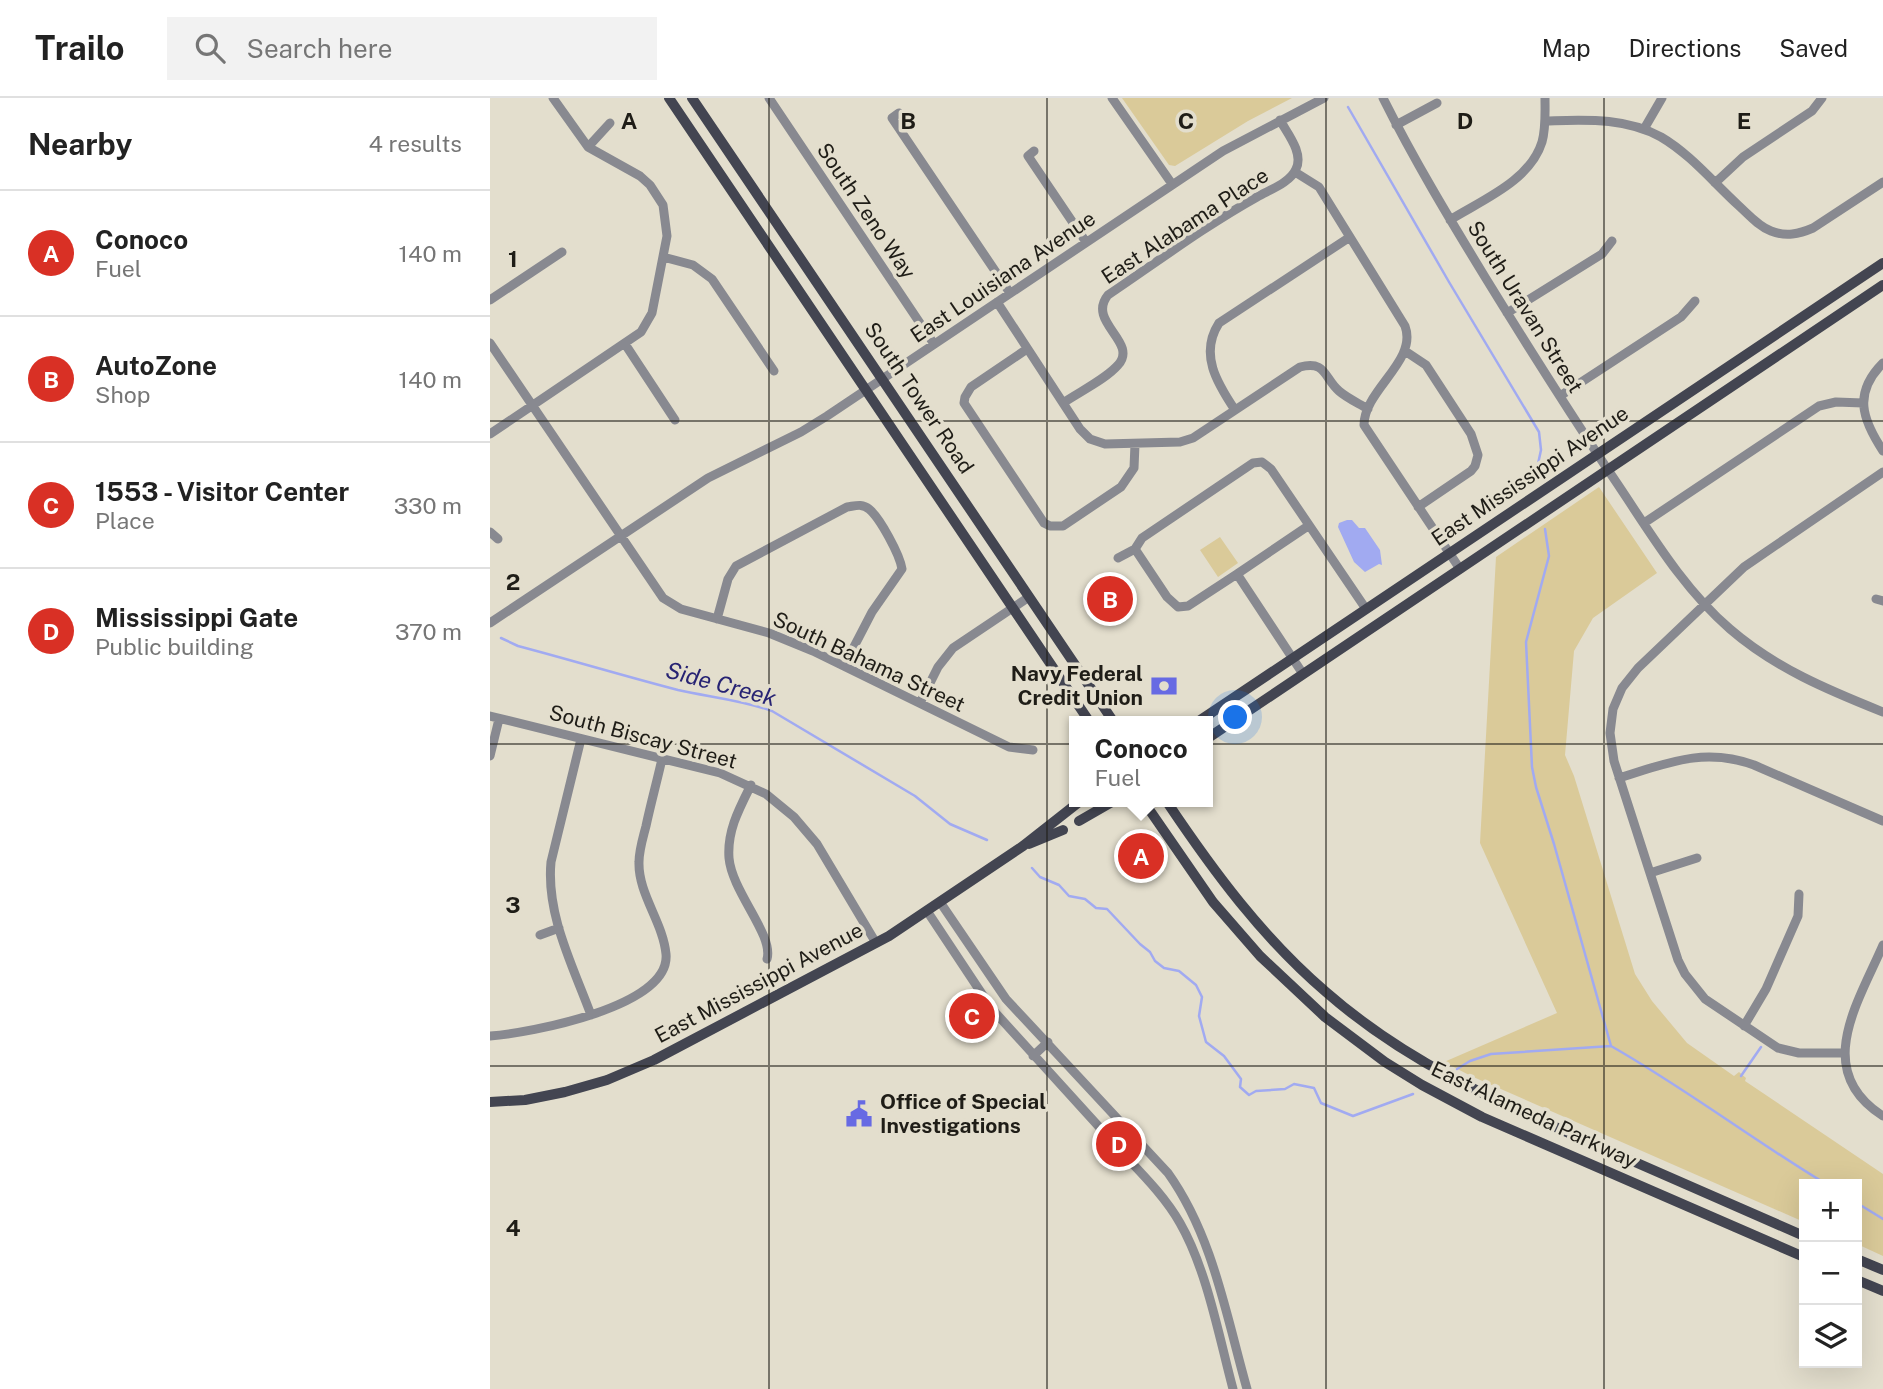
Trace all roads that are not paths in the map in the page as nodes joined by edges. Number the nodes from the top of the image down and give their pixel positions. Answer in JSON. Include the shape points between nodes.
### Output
{"nodes":[{"id":1,"x":553,"y":98,"type":"edge"},
{"id":2,"x":669,"y":98,"type":"edge"},
{"id":3,"x":692,"y":98,"type":"edge"},
{"id":4,"x":769,"y":98,"type":"edge"},
{"id":5,"x":1112,"y":98,"type":"edge"},
{"id":6,"x":1324,"y":98,"type":"edge"},
{"id":7,"x":1382,"y":98,"type":"edge"},
{"id":8,"x":1545,"y":98,"type":"edge"},
{"id":9,"x":1662,"y":98,"type":"edge"},
{"id":10,"x":1822,"y":98,"type":"edge"},
{"id":11,"x":1437,"y":103,"type":"dead end"},
{"id":12,"x":899,"y":113,"type":"dead end"},
{"id":13,"x":1280,"y":120,"type":"junction"},
{"id":14,"x":1545,"y":121,"type":"junction"},
{"id":15,"x":610,"y":122,"type":"dead end"},
{"id":16,"x":1396,"y":125,"type":"junction"},
{"id":17,"x":1644,"y":130,"type":"junction"},
{"id":18,"x":588,"y":147,"type":"junction"},
{"id":19,"x":1034,"y":151,"type":"dead end"},
{"id":20,"x":1295,"y":172,"type":"junction"},
{"id":21,"x":1883,"y":182,"type":"edge"},
{"id":22,"x":1715,"y":183,"type":"junction"},
{"id":23,"x":1172,"y":184,"type":"junction"},
{"id":24,"x":1450,"y":220,"type":"junction"},
{"id":25,"x":1350,"y":237,"type":"junction"},
{"id":26,"x":1612,"y":241,"type":"dead end"},
{"id":27,"x":1086,"y":242,"type":"junction"},
{"id":28,"x":562,"y":252,"type":"dead end"},
{"id":29,"x":663,"y":257,"type":"junction"},
{"id":30,"x":1883,"y":263,"type":"edge"},
{"id":31,"x":1883,"y":285,"type":"edge"},
{"id":32,"x":1010,"y":293,"type":"junction"},
{"id":33,"x":490,"y":300,"type":"edge"},
{"id":34,"x":1695,"y":301,"type":"dead end"},
{"id":35,"x":997,"y":302,"type":"junction"},
{"id":36,"x":1507,"y":313,"type":"junction"},
{"id":37,"x":490,"y":343,"type":"edge"},
{"id":38,"x":625,"y":344,"type":"junction"},
{"id":39,"x":934,"y":344,"type":"junction"},
{"id":40,"x":1027,"y":349,"type":"junction"},
{"id":41,"x":1405,"y":351,"type":"junction"},
{"id":42,"x":1883,"y":363,"type":"edge"},
{"id":43,"x":774,"y":371,"type":"dead end"},
{"id":44,"x":883,"y":379,"type":"junction"},
{"id":45,"x":866,"y":390,"type":"junction"},
{"id":46,"x":1560,"y":396,"type":"junction"},
{"id":47,"x":1063,"y":403,"type":"junction"},
{"id":48,"x":1863,"y":403,"type":"junction"},
{"id":49,"x":532,"y":406,"type":"junction"},
{"id":50,"x":1368,"y":409,"type":"junction"},
{"id":51,"x":1234,"y":410,"type":"junction"},
{"id":52,"x":675,"y":420,"type":"dead end"},
{"id":53,"x":490,"y":434,"type":"edge"},
{"id":54,"x":1135,"y":444,"type":"junction"},
{"id":55,"x":1883,"y":451,"type":"edge"},
{"id":56,"x":1598,"y":454,"type":"junction"},
{"id":57,"x":1608,"y":470,"type":"junction"},
{"id":58,"x":1883,"y":472,"type":"edge"},
{"id":59,"x":1418,"y":507,"type":"junction"},
{"id":60,"x":1644,"y":523,"type":"junction"},
{"id":61,"x":1308,"y":526,"type":"junction"},
{"id":62,"x":490,"y":532,"type":"edge"},
{"id":63,"x":619,"y":537,"type":"junction"},
{"id":64,"x":498,"y":539,"type":"dead end"},
{"id":65,"x":1135,"y":549,"type":"junction"},
{"id":66,"x":1450,"y":553,"type":"junction"},
{"id":67,"x":1118,"y":558,"type":"dead end"},
{"id":68,"x":1460,"y":569,"type":"junction"},
{"id":69,"x":1237,"y":574,"type":"junction"},
{"id":70,"x":1029,"y":597,"type":"junction"},
{"id":71,"x":1704,"y":605,"type":"junction"},
{"id":72,"x":1013,"y":607,"type":"junction"},
{"id":73,"x":1366,"y":609,"type":"junction"},
{"id":74,"x":717,"y":619,"type":"junction"},
{"id":75,"x":490,"y":623,"type":"edge"},
{"id":76,"x":1292,"y":659,"type":"junction"},
{"id":77,"x":844,"y":666,"type":"junction"},
{"id":78,"x":1303,"y":674,"type":"junction"},
{"id":79,"x":920,"y":702,"type":"junction"},
{"id":80,"x":1882,"y":710,"type":"edge"},
{"id":81,"x":1086,"y":716,"type":"edge"},
{"id":82,"x":1110,"y":716,"type":"edge"},
{"id":83,"x":1206,"y":716,"type":"edge"},
{"id":84,"x":495,"y":717,"type":"edge"},
{"id":85,"x":1213,"y":735,"type":"edge"},
{"id":86,"x":581,"y":738,"type":"junction"},
{"id":87,"x":1033,"y":750,"type":"dead end"},
{"id":88,"x":490,"y":756,"type":"edge"},
{"id":89,"x":662,"y":759,"type":"junction"},
{"id":90,"x":1619,"y":778,"type":"junction"},
{"id":91,"x":751,"y":785,"type":"junction"},
{"id":92,"x":1073,"y":807,"type":"edge"},
{"id":93,"x":1103,"y":807,"type":"edge"},
{"id":94,"x":1147,"y":807,"type":"edge"},
{"id":95,"x":1170,"y":807,"type":"edge"},
{"id":96,"x":1079,"y":821,"type":"joint"},
{"id":97,"x":1883,"y":821,"type":"edge"},
{"id":98,"x":1063,"y":830,"type":"joint"},
{"id":99,"x":1023,"y":846,"type":"junction"},
{"id":100,"x":1698,"y":858,"type":"dead end"},
{"id":101,"x":1650,"y":873,"type":"junction"},
{"id":102,"x":1799,"y":894,"type":"dead end"},
{"id":103,"x":940,"y":902,"type":"junction"},
{"id":104,"x":1213,"y":902,"type":"junction"},
{"id":105,"x":927,"y":911,"type":"junction"},
{"id":106,"x":559,"y":928,"type":"junction"},
{"id":107,"x":540,"y":935,"type":"dead end"},
{"id":108,"x":876,"y":943,"type":"junction"},
{"id":109,"x":1275,"y":943,"type":"junction"},
{"id":110,"x":1883,"y":945,"type":"edge"},
{"id":111,"x":767,"y":959,"type":"dead end"},
{"id":112,"x":591,"y":1015,"type":"junction"},
{"id":113,"x":1029,"y":1023,"type":"junction"},
{"id":114,"x":1744,"y":1026,"type":"junction"},
{"id":115,"x":490,"y":1036,"type":"edge"},
{"id":116,"x":1015,"y":1036,"type":"junction"},
{"id":117,"x":1048,"y":1042,"type":"junction"},
{"id":118,"x":1844,"y":1053,"type":"junction"},
{"id":119,"x":1033,"y":1056,"type":"junction"},
{"id":120,"x":490,"y":1102,"type":"edge"},
{"id":121,"x":1883,"y":1116,"type":"edge"},
{"id":122,"x":1111,"y":1140,"type":"tunnel mouth"},
{"id":123,"x":1129,"y":1160,"type":"tunnel mouth"},
{"id":124,"x":1799,"y":1234,"type":"edge"},
{"id":125,"x":1799,"y":1255,"type":"edge"},
{"id":126,"x":1862,"y":1261,"type":"edge"},
{"id":127,"x":1883,"y":1270,"type":"edge"},
{"id":128,"x":1862,"y":1282,"type":"edge"},
{"id":129,"x":1883,"y":1291,"type":"edge"},
{"id":130,"x":1233,"y":1389,"type":"edge"},
{"id":131,"x":1247,"y":1389,"type":"edge"}],
"edges":[{"from":1,"to":18,"type":"street"},
{"from":2,"to":45,"type":"main road","name":"South Tower Road"},
{"from":3,"to":44,"type":"main road","name":"South Tower Road"},
{"from":4,"to":39,"type":"street","name":"South Zeno Way"},
{"from":5,"to":23,"type":"street"},
{"from":6,"to":13,"type":"street","name":"East Louisiana Avenue"},
{"from":7,"to":16,"type":"street","name":"South Uravan Street"},
{"from":8,"to":14,"type":"street"},
{"from":9,"to":17,"type":"street"},
{"from":10,"to":22,"type":"street","via":[[1812,111],[1743,157]]},
{"from":11,"to":16,"type":"street"},
{"from":12,"to":32,"type":"street","via":[[892,118]]},
{"from":13,"to":20,"type":"street","via":[[1297,151]]},
{"from":13,"to":23,"type":"street","name":"East Louisiana Avenue"},
{"from":14,"to":17,"type":"street","via":[[1603,120]]},
{"from":14,"to":24,"type":"street","via":[[1542,143],[1525,171]]},
{"from":15,"to":18,"type":"street"},
{"from":16,"to":24,"type":"street","name":"South Uravan Street"},
{"from":17,"to":22,"type":"street","via":[[1683,153]]},
{"from":18,"to":29,"type":"street","via":[[640,176],[658,196],[667,226]]},
{"from":19,"to":27,"type":"street","via":[[1028,156]]},
{"from":20,"to":25,"type":"street","via":[[1319,187]]},
{"from":20,"to":47,"type":"street","name":"East Alabama Place","via":[[1108,295],[1102,313],[1122,345],[1123,358],[1117,367]]},
{"from":21,"to":22,"type":"street","via":[[1813,228],[1793,234],[1762,226]]},
{"from":23,"to":27,"type":"street","name":"East Louisiana Avenue"},
{"from":24,"to":36,"type":"street","name":"South Uravan Street"},
{"from":25,"to":41,"type":"street","via":[[1405,326]]},
{"from":25,"to":51,"type":"street","via":[[1219,323],[1212,338],[1213,374]]},
{"from":26,"to":36,"type":"street","via":[[1602,254]]},
{"from":27,"to":32,"type":"street","name":"East Louisiana Avenue"},
{"from":28,"to":33,"type":"street"},
{"from":29,"to":38,"type":"street","via":[[650,320]]},
{"from":29,"to":43,"type":"street","via":[[693,265],[712,279]]},
{"from":30,"to":56,"type":"main road","name":"East Mississippi Avenue"},
{"from":31,"to":57,"type":"main road","name":"East Mississippi Avenue"},
{"from":32,"to":35,"type":"street","name":"East Louisiana Avenue"},
{"from":34,"to":46,"type":"street","via":[[1681,317]]},
{"from":35,"to":39,"type":"street","name":"East Louisiana Avenue"},
{"from":35,"to":40,"type":"street"},
{"from":36,"to":46,"type":"street","name":"South Uravan Street"},
{"from":37,"to":49,"type":"street","name":"South Bahama Street"},
{"from":38,"to":49,"type":"street"},
{"from":38,"to":52,"type":"street"},
{"from":39,"to":44,"type":"street","name":"East Louisiana Avenue"},
{"from":40,"to":47,"type":"street"},
{"from":40,"to":54,"type":"street","via":[[971,387],[964,403],[1044,523],[1063,526],[1121,486],[1134,468]]},
{"from":41,"to":50,"type":"street"},
{"from":41,"to":59,"type":"street","via":[[1426,365],[1471,434],[1478,455],[1471,471]]},
{"from":42,"to":48,"type":"street","via":[[1870,378]]},
{"from":44,"to":45,"type":"street","name":"East Louisiana Avenue"},
{"from":44,"to":70,"type":"main road","name":"South Tower Road"},
{"from":45,"to":63,"type":"street","name":"East Louisiana Avenue","via":[[801,432],[723,470]]},
{"from":45,"to":72,"type":"main road","name":"South Tower Road"},
{"from":46,"to":56,"type":"street","name":"South Uravan Street"},
{"from":47,"to":54,"type":"street","via":[[1090,439]]},
{"from":48,"to":55,"type":"street","via":[[1870,430]]},
{"from":48,"to":60,"type":"street","via":[[1819,405]]},
{"from":49,"to":53,"type":"street"},
{"from":49,"to":63,"type":"street","name":"South Bahama Street"},
{"from":50,"to":51,"type":"street","via":[[1339,391],[1326,372],[1307,365]]},
{"from":50,"to":59,"type":"street","via":[[1366,431]]},
{"from":51,"to":54,"type":"street","via":[[1193,438]]},
{"from":56,"to":57,"type":"street","name":"South Uravan Street"},
{"from":56,"to":66,"type":"main road","name":"East Mississippi Avenue"},
{"from":57,"to":60,"type":"street","name":"South Uravan Street"},
{"from":57,"to":68,"type":"main road","name":"East Mississippi Avenue"},
{"from":58,"to":71,"type":"street","via":[[1756,558]]},
{"from":59,"to":66,"type":"street"},
{"from":60,"to":71,"type":"street","name":"South Uravan Street"},
{"from":61,"to":65,"type":"street","via":[[1271,469],[1262,462],[1253,463],[1142,538]]},
{"from":61,"to":69,"type":"street"},
{"from":61,"to":73,"type":"street"},
{"from":62,"to":64,"type":"street"},
{"from":63,"to":74,"type":"street","name":"South Bahama Street","via":[[663,598],[681,609]]},
{"from":63,"to":75,"type":"street","name":"East Louisiana Avenue"},
{"from":65,"to":67,"type":"street"},
{"from":65,"to":69,"type":"street","via":[[1178,607],[1188,606]]},
{"from":66,"to":68,"type":"street"},
{"from":66,"to":73,"type":"main road","name":"East Mississippi Avenue"},
{"from":68,"to":78,"type":"main road","name":"East Mississippi Avenue"},
{"from":69,"to":76,"type":"street"},
{"from":70,"to":72,"type":"street"},
{"from":70,"to":82,"type":"main road","name":"South Tower Road"},
{"from":71,"to":80,"type":"street","name":"South Uravan Street","via":[[1774,662],[1816,685]]},
{"from":71,"to":90,"type":"street","via":[[1637,668],[1618,696],[1609,733]]},
{"from":72,"to":79,"type":"street","via":[[953,648]]},
{"from":72,"to":81,"type":"main road","name":"South Tower Road"},
{"from":73,"to":76,"type":"main road","name":"East Mississippi Avenue"},
{"from":74,"to":77,"type":"street","name":"South Bahama Street","via":[[785,638]]},
{"from":74,"to":77,"type":"street","via":[[727,579],[736,566],[847,507],[859,505],[876,519],[897,551],[902,569],[872,612]]},
{"from":76,"to":78,"type":"street"},
{"from":76,"to":83,"type":"main road","name":"East Mississippi Avenue"},
{"from":77,"to":79,"type":"street","name":"South Bahama Street"},
{"from":78,"to":85,"type":"main road","name":"East Mississippi Avenue"},
{"from":79,"to":87,"type":"street","name":"South Bahama Street","via":[[1009,747]]},
{"from":84,"to":86,"type":"street","name":"South Biscay Street"},
{"from":84,"to":88,"type":"street"},
{"from":86,"to":89,"type":"street","name":"South Biscay Street"},
{"from":86,"to":106,"type":"street","via":[[551,862],[550,896]]},
{"from":89,"to":91,"type":"street","name":"South Biscay Street"},
{"from":89,"to":112,"type":"street","via":[[639,864],[666,952],[665,967],[651,987]]},
{"from":90,"to":97,"type":"street","via":[[1707,751],[1743,761]]},
{"from":90,"to":101,"type":"street"},
{"from":91,"to":108,"type":"street","name":"South Biscay Street","via":[[806,830]]},
{"from":91,"to":111,"type":"street","via":[[731,830],[729,859],[735,882],[768,943]]},
{"from":92,"to":99,"type":"main road","name":"East Mississippi Avenue"},
{"from":93,"to":96,"type":"main road","name":"East Mississippi Avenue"},
{"from":94,"to":104,"type":"main road","name":"East Alameda Parkway"},
{"from":95,"to":109,"type":"main road","name":"East Alameda Parkway","via":[[1215,872]]},
{"from":96,"to":98,"type":"street","name":"East Mississippi Avenue"},
{"from":98,"to":99,"type":"main road","name":"East Mississippi Avenue"},
{"from":99,"to":103,"type":"main road","name":"East Mississippi Avenue"},
{"from":100,"to":101,"type":"street"},
{"from":101,"to":114,"type":"street","via":[[1685,974],[1705,999]]},
{"from":102,"to":114,"type":"street","via":[[1798,915],[1766,989]]},
{"from":103,"to":105,"type":"main road","name":"East Mississippi Avenue"},
{"from":103,"to":113,"type":"street","via":[[995,985]]},
{"from":104,"to":109,"type":"main road","via":[[1229,901],[1257,934]]},
{"from":104,"to":125,"type":"main road","name":"East Alameda Parkway","via":[[1302,997],[1409,1077],[1482,1117]]},
{"from":105,"to":108,"type":"main road","name":"East Mississippi Avenue"},
{"from":105,"to":116,"type":"street","via":[[985,1000]]},
{"from":106,"to":107,"type":"street"},
{"from":106,"to":112,"type":"street"},
{"from":108,"to":120,"type":"main road","name":"East Mississippi Avenue","via":[[631,1071],[565,1093]]},
{"from":109,"to":124,"type":"main road","name":"East Alameda Parkway","via":[[1315,983],[1384,1038],[1446,1076]]},
{"from":110,"to":118,"type":"street","via":[[1850,1022]]},
{"from":112,"to":115,"type":"street"},
{"from":113,"to":116,"type":"street"},
{"from":113,"to":117,"type":"street"},
{"from":114,"to":118,"type":"street","via":[[1787,1051]]},
{"from":116,"to":119,"type":"street"},
{"from":117,"to":119,"type":"street"},
{"from":117,"to":131,"type":"street","via":[[1168,1173],[1192,1209],[1207,1246]]},
{"from":118,"to":121,"type":"street","via":[[1854,1088]]},
{"from":119,"to":122,"type":"street"},
{"from":123,"to":130,"type":"street","via":[[1166,1201],[1196,1255]]},
{"from":126,"to":127,"type":"main road"},
{"from":128,"to":129,"type":"main road"}]}
